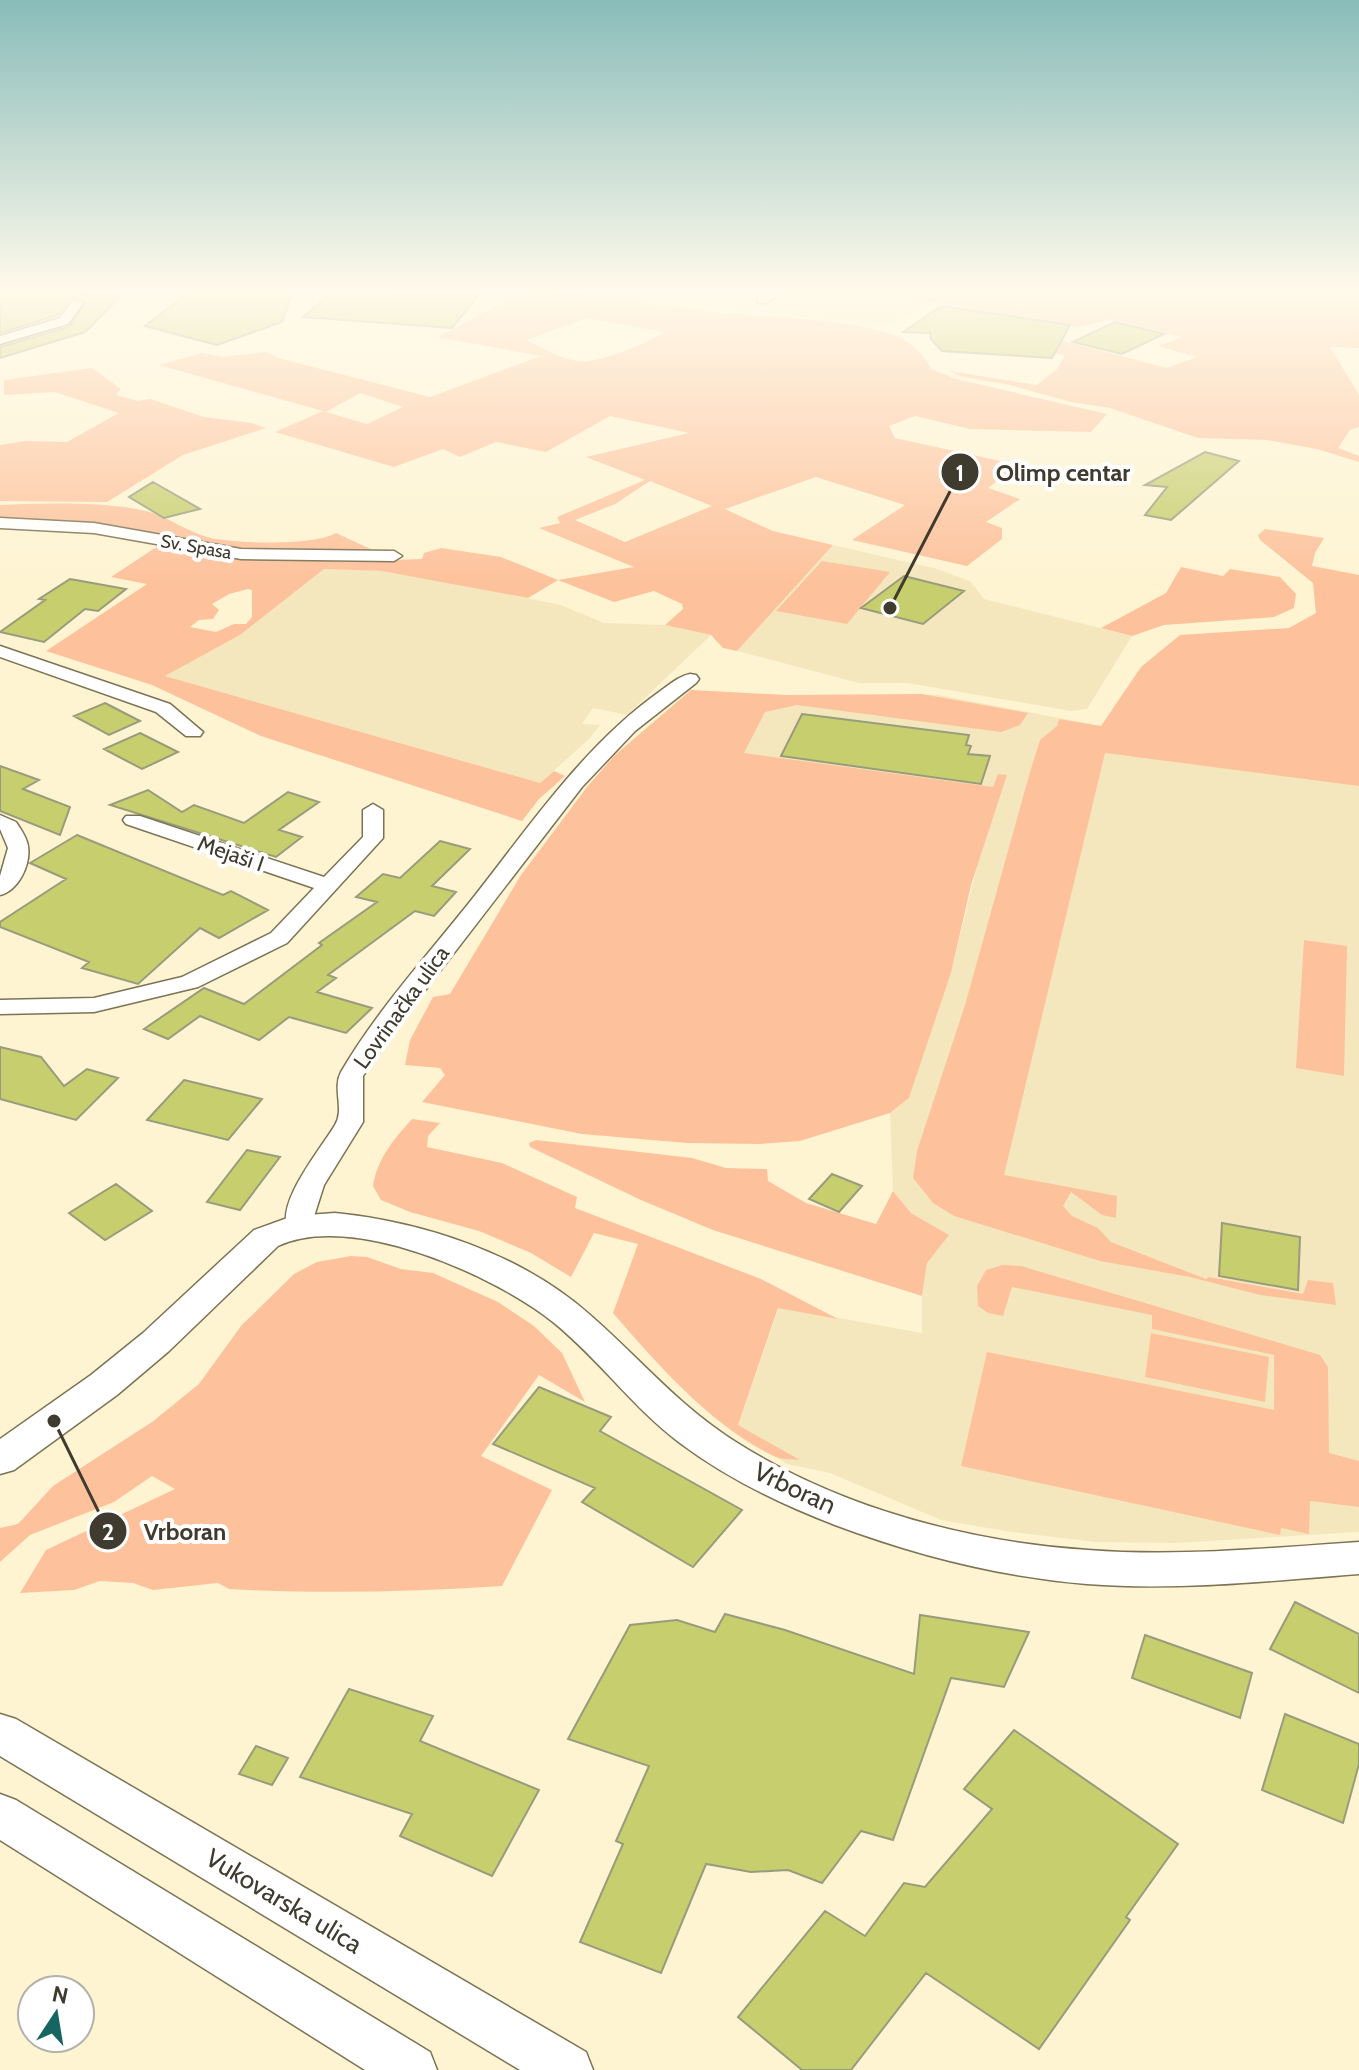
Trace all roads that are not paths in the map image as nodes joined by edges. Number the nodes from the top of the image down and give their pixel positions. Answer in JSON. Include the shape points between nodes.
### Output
{"nodes":[{"id":1,"x":0,"y":523,"type":"edge"},
{"id":2,"x":394,"y":556,"type":"dead end"},
{"id":3,"x":0,"y":651,"type":"edge"},
{"id":4,"x":690,"y":679,"type":"dead end"},
{"id":5,"x":193,"y":732,"type":"dead end"},
{"id":6,"x":373,"y":810,"type":"dead end"},
{"id":7,"x":133,"y":820,"type":"dead end"},
{"id":8,"x":0,"y":821,"type":"edge"},
{"id":9,"x":329,"y":886,"type":"junction"},
{"id":10,"x":0,"y":889,"type":"edge"},
{"id":11,"x":0,"y":1007,"type":"edge"},
{"id":12,"x":299,"y":1226,"type":"junction"},
{"id":13,"x":0,"y":1459,"type":"edge"},
{"id":14,"x":1359,"y":1558,"type":"edge"},
{"id":15,"x":0,"y":1733,"type":"edge"},
{"id":16,"x":0,"y":1815,"type":"edge"},
{"id":17,"x":412,"y":2070,"type":"edge"},
{"id":18,"x":568,"y":2070,"type":"edge"}],
"edges":[{"from":1,"to":2,"type":"street","name":"Sv. Spasa","via":[[94,528],[241,554]]},
{"from":3,"to":5,"type":"street","via":[[163,708]]},
{"from":4,"to":12,"type":"street","name":"Lovrinačka ulica","via":[[610,743],[419,977],[351,1076],[350,1122],[305,1196]]},
{"from":6,"to":9,"type":"street","via":[[373,838]]},
{"from":7,"to":9,"type":"street","name":"Mejaši I"},
{"from":8,"to":10,"type":"street","via":[[9,826],[18,848],[9,882]]},
{"from":9,"to":11,"type":"street","via":[[279,938],[190,982],[94,1005]]},
{"from":12,"to":13,"type":"street","via":[[266,1238],[156,1342]]},
{"from":12,"to":14,"type":"street","name":"Vrboran","via":[[348,1225],[402,1236],[498,1273],[566,1313],[650,1397],[732,1457],[773,1482],[920,1537],[1089,1567]]},
{"from":15,"to":18,"type":"street","name":"Vukovarska ulica"},
{"from":16,"to":17,"type":"street"}]}
